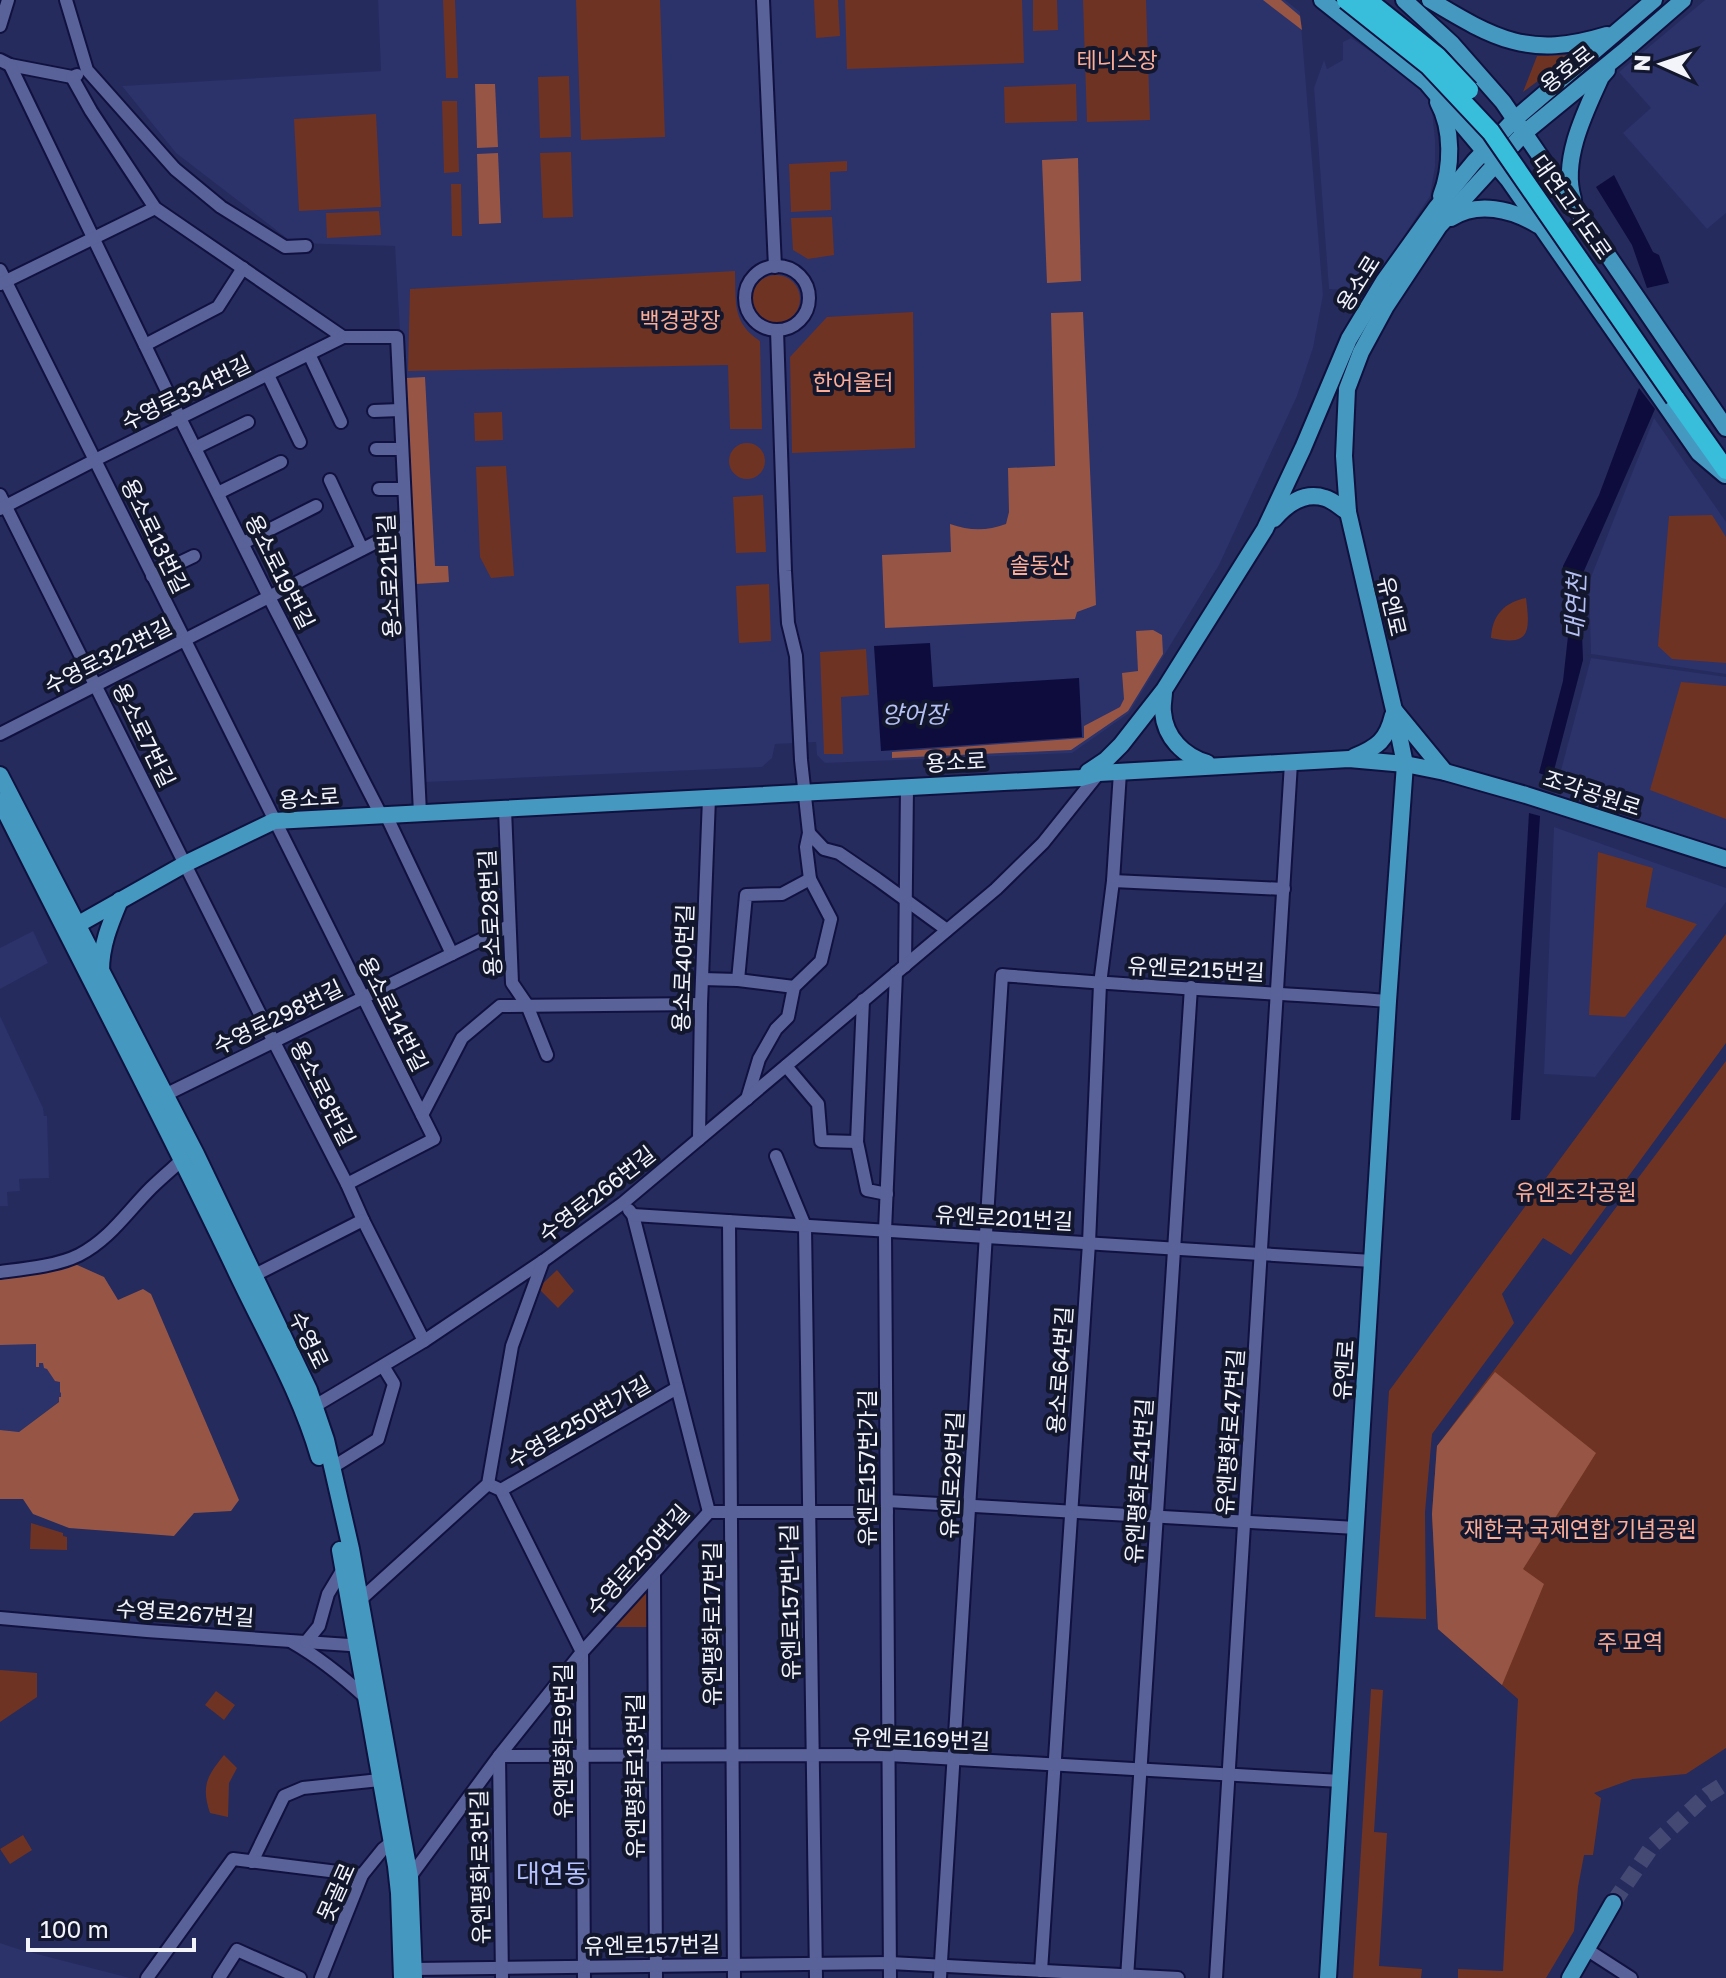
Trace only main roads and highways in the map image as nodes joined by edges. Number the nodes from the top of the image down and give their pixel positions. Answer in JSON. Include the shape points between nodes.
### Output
{"nodes":[{"id":1,"x":1322,"y":0,"type":"edge"},
{"id":2,"x":1346,"y":0,"type":"edge"},
{"id":3,"x":1367,"y":0,"type":"edge"},
{"id":4,"x":1404,"y":0,"type":"edge"},
{"id":5,"x":1430,"y":0,"type":"edge"},
{"id":6,"x":1654,"y":0,"type":"edge"},
{"id":7,"x":1683,"y":0,"type":"edge"},
{"id":8,"x":1616,"y":32,"type":"junction"},
{"id":9,"x":1623,"y":52,"type":"junction"},
{"id":10,"x":1427,"y":83,"type":"junction"},
{"id":11,"x":1542,"y":117,"type":"junction"},
{"id":12,"x":1583,"y":117,"type":"junction"},
{"id":13,"x":1515,"y":131,"type":"junction"},
{"id":14,"x":1490,"y":157,"type":"junction"},
{"id":15,"x":1437,"y":207,"type":"junction"},
{"id":16,"x":1575,"y":208,"type":"junction"},
{"id":17,"x":1439,"y":226,"type":"junction"},
{"id":18,"x":1542,"y":228,"type":"junction"},
{"id":19,"x":1680,"y":395,"type":"junction"},
{"id":20,"x":1726,"y":428,"type":"edge"},
{"id":21,"x":1726,"y":449,"type":"edge"},
{"id":22,"x":1726,"y":473,"type":"edge"},
{"id":23,"x":1348,"y":512,"type":"junction"},
{"id":24,"x":1265,"y":529,"type":"junction"},
{"id":25,"x":1164,"y":690,"type":"junction"},
{"id":26,"x":1394,"y":710,"type":"junction"},
{"id":27,"x":1349,"y":759,"type":"junction"},
{"id":28,"x":1405,"y":764,"type":"junction"},
{"id":29,"x":1216,"y":766,"type":"junction"},
{"id":30,"x":1445,"y":772,"type":"junction"},
{"id":31,"x":0,"y":775,"type":"edge"},
{"id":32,"x":1081,"y":778,"type":"junction"},
{"id":33,"x":0,"y":801,"type":"edge"},
{"id":34,"x":1726,"y":859,"type":"edge"},
{"id":35,"x":120,"y":900,"type":"junction"},
{"id":36,"x":77,"y":925,"type":"junction"},
{"id":37,"x":102,"y":974,"type":"junction"},
{"id":38,"x":362,"y":1646,"type":"junction"},
{"id":39,"x":397,"y":1838,"type":"junction"},
{"id":40,"x":1613,"y":1903,"type":"tunnel mouth"},
{"id":41,"x":410,"y":1975,"type":"edge"},
{"id":42,"x":1328,"y":1978,"type":"edge"},
{"id":43,"x":1570,"y":1978,"type":"edge"}],
"edges":[{"from":1,"to":10,"type":"main road"},
{"from":2,"to":19,"type":"highway","name":"대연고가도로","bridge":true,"via":[[1429,66],[1491,132]]},
{"from":3,"to":19,"type":"highway","name":"대연고가도로","bridge":true,"via":[[1437,56],[1501,125]]},
{"from":4,"to":13,"type":"main road","via":[[1487,81]]},
{"from":5,"to":8,"type":"main road","via":[[1477,29],[1510,41],[1554,46]]},
{"from":6,"to":8,"type":"main road","name":"용호로"},
{"from":7,"to":9,"type":"main road","name":"용호로"},
{"from":8,"to":13,"type":"main road","name":"용호로"},
{"from":9,"to":11,"type":"main road","name":"용호로"},
{"from":9,"to":12,"type":"main road","via":[[1601,77]]},
{"from":10,"to":14,"type":"main road"},
{"from":10,"to":15,"type":"main road","via":[[1441,106],[1449,143],[1447,176]]},
{"from":11,"to":12,"type":"main road"},
{"from":11,"to":13,"type":"main road","name":"용호로"},
{"from":12,"to":16,"type":"main road","via":[[1569,187]]},
{"from":13,"to":14,"type":"main road","name":"용소로"},
{"from":13,"to":16,"type":"main road"},
{"from":14,"to":15,"type":"main road","name":"용소로"},
{"from":14,"to":17,"type":"main road","name":"용소로"},
{"from":14,"to":18,"type":"main road"},
{"from":15,"to":24,"type":"main road","name":"용소로","via":[[1349,339]]},
{"from":16,"to":20,"type":"main road"},
{"from":17,"to":18,"type":"main road","via":[[1465,210],[1485,208],[1524,216]]},
{"from":17,"to":23,"type":"main road","name":"용소로","via":[[1386,306],[1347,389]]},
{"from":18,"to":22,"type":"main road","via":[[1699,453]]},
{"from":19,"to":21,"type":"highway","name":"대연고가도로"},
{"from":19,"to":22,"type":"highway","name":"대연고가도로"},
{"from":23,"to":24,"type":"main road","via":[[1326,498],[1303,496],[1284,507]]},
{"from":23,"to":26,"type":"main road","name":"유엔로"},
{"from":24,"to":25,"type":"main road","name":"용소로"},
{"from":25,"to":29,"type":"main road","via":[[1169,733],[1192,758]]},
{"from":25,"to":32,"type":"main road","name":"용소로","via":[[1121,745]]},
{"from":26,"to":27,"type":"main road","via":[[1380,743]]},
{"from":26,"to":28,"type":"main road","name":"유엔로"},
{"from":26,"to":30,"type":"main road"},
{"from":27,"to":28,"type":"main road","name":"조각공원로"},
{"from":27,"to":29,"type":"main road"},
{"from":28,"to":30,"type":"main road","name":"조각공원로"},
{"from":28,"to":42,"type":"main road","name":"유엔로"},
{"from":29,"to":32,"type":"main road"},
{"from":30,"to":34,"type":"main road","name":"조각공원로"},
{"from":31,"to":36,"type":"main road","name":"수영로"},
{"from":32,"to":35,"type":"main road","name":"용소로","via":[[274,821]]},
{"from":33,"to":38,"type":"main road","name":"수영로","via":[[298,1395],[324,1475]]},
{"from":35,"to":36,"type":"main road","name":"용소로"},
{"from":35,"to":37,"type":"main road","via":[[104,940]]},
{"from":36,"to":37,"type":"main road","name":"수영로"},
{"from":37,"to":38,"type":"main road","name":"수영로","via":[[196,1154],[315,1406],[360,1600]]},
{"from":38,"to":39,"type":"main road","name":"수영로"},
{"from":38,"to":39,"type":"main road","name":"수영로","via":[[380,1780]]},
{"from":39,"to":41,"type":"main road","name":"수영로"},
{"from":39,"to":41,"type":"main road","name":"수영로","via":[[410,1877]]},
{"from":40,"to":43,"type":"main road"}]}
